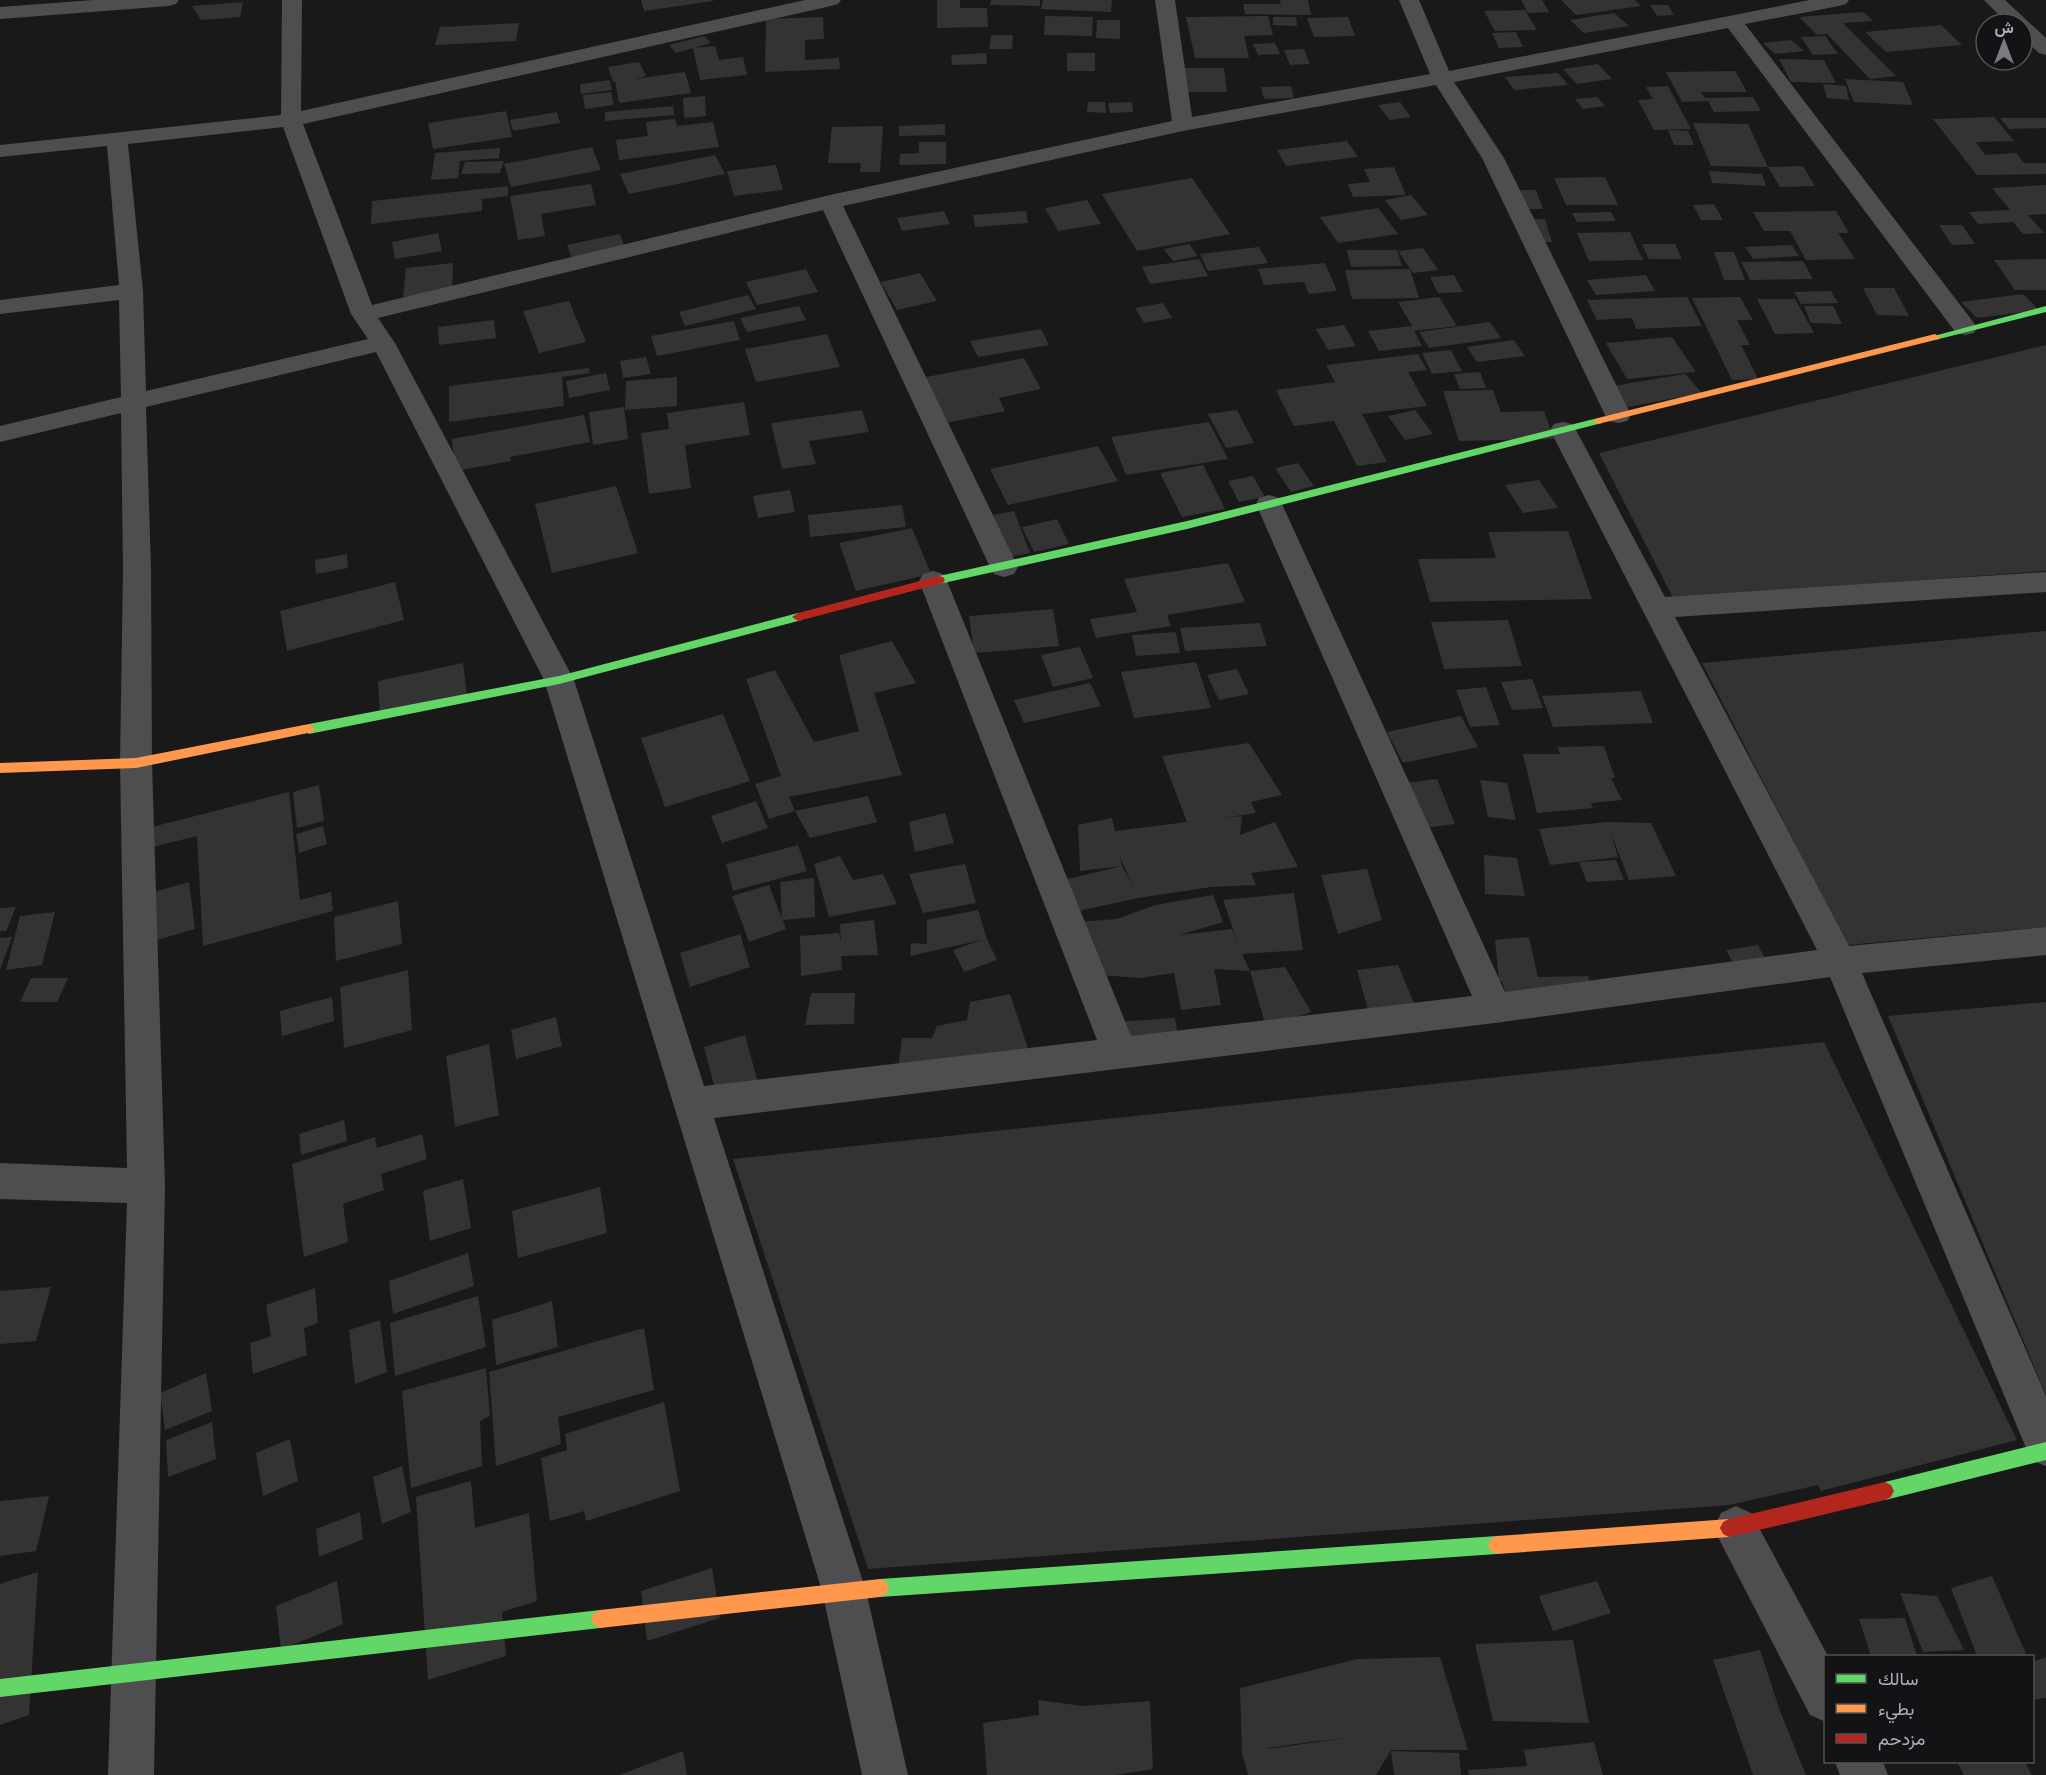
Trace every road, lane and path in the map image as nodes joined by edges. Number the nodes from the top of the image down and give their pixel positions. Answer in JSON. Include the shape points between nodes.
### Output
{"nodes":[{"id":1,"x":169,"y":0,"type":"edge"},
{"id":2,"x":292,"y":0,"type":"edge"},
{"id":3,"x":831,"y":0,"type":"edge"},
{"id":4,"x":1165,"y":0,"type":"edge"},
{"id":5,"x":1409,"y":0,"type":"edge"},
{"id":6,"x":1839,"y":0,"type":"edge"},
{"id":7,"x":1994,"y":0,"type":"edge"},
{"id":8,"x":2007,"y":12,"type":"edge"},
{"id":9,"x":0,"y":13,"type":"edge"},
{"id":10,"x":1732,"y":20,"type":"junction"},
{"id":11,"x":2034,"y":38,"type":"edge"},
{"id":12,"x":2046,"y":50,"type":"edge"},
{"id":13,"x":1442,"y":78,"type":"junction"},
{"id":14,"x":291,"y":120,"type":"junction"},
{"id":15,"x":1183,"y":125,"type":"junction"},
{"id":16,"x":117,"y":140,"type":"junction"},
{"id":17,"x":0,"y":151,"type":"edge"},
{"id":18,"x":830,"y":202,"type":"junction"},
{"id":19,"x":130,"y":291,"type":"junction"},
{"id":20,"x":0,"y":307,"type":"edge"},
{"id":21,"x":2046,"y":309,"type":"edge"},
{"id":22,"x":363,"y":314,"type":"junction"},
{"id":23,"x":1965,"y":328,"type":"junction"},
{"id":24,"x":383,"y":343,"type":"junction"},
{"id":25,"x":132,"y":404,"type":"junction"},
{"id":26,"x":1618,"y":415,"type":"junction"},
{"id":27,"x":1563,"y":430,"type":"junction"},
{"id":28,"x":0,"y":434,"type":"edge"},
{"id":29,"x":1269,"y":504,"type":"junction"},
{"id":30,"x":1004,"y":567,"type":"junction"},
{"id":31,"x":933,"y":581,"type":"junction"},
{"id":32,"x":2046,"y":582,"type":"edge"},
{"id":33,"x":1655,"y":608,"type":"junction"},
{"id":34,"x":559,"y":680,"type":"junction"},
{"id":35,"x":136,"y":763,"type":"junction"},
{"id":36,"x":0,"y":768,"type":"edge"},
{"id":37,"x":2046,"y":941,"type":"edge"},
{"id":38,"x":1840,"y":961,"type":"junction"},
{"id":39,"x":1495,"y":1008,"type":"junction"},
{"id":40,"x":1119,"y":1051,"type":"junction"},
{"id":41,"x":692,"y":1104,"type":"junction"},
{"id":42,"x":0,"y":1181,"type":"edge"},
{"id":43,"x":146,"y":1186,"type":"junction"},
{"id":44,"x":2046,"y":1445,"type":"edge"},
{"id":45,"x":2046,"y":1451,"type":"edge"},
{"id":46,"x":1736,"y":1528,"type":"junction"},
{"id":47,"x":844,"y":1591,"type":"junction"},
{"id":48,"x":133,"y":1672,"type":"junction"},
{"id":49,"x":0,"y":1688,"type":"edge"},
{"id":50,"x":1824,"y":1695,"type":"edge"},
{"id":51,"x":131,"y":1775,"type":"edge"},
{"id":52,"x":885,"y":1775,"type":"edge"}],
"edges":[{"from":1,"to":9,"type":"street"},
{"from":2,"to":14,"type":"street"},
{"from":3,"to":14,"type":"street"},
{"from":4,"to":15,"type":"street"},
{"from":5,"to":13,"type":"street"},
{"from":6,"to":10,"type":"street"},
{"from":7,"to":8,"type":"street"},
{"from":10,"to":13,"type":"street"},
{"from":10,"to":23,"type":"street"},
{"from":11,"to":12,"type":"street"},
{"from":13,"to":15,"type":"street"},
{"from":13,"to":26,"type":"street","via":[[1493,158]]},
{"from":14,"to":16,"type":"street"},
{"from":14,"to":22,"type":"street"},
{"from":15,"to":18,"type":"street"},
{"from":16,"to":17,"type":"street"},
{"from":16,"to":19,"type":"street"},
{"from":18,"to":22,"type":"street"},
{"from":18,"to":30,"type":"street"},
{"from":19,"to":20,"type":"street"},
{"from":19,"to":25,"type":"street"},
{"from":21,"to":23,"type":"street"},
{"from":22,"to":24,"type":"street"},
{"from":23,"to":26,"type":"street"},
{"from":24,"to":25,"type":"street"},
{"from":24,"to":34,"type":"street"},
{"from":25,"to":28,"type":"street"},
{"from":25,"to":35,"type":"street","via":[[137,569]]},
{"from":26,"to":27,"type":"street"},
{"from":27,"to":29,"type":"street"},
{"from":27,"to":33,"type":"street"},
{"from":29,"to":30,"type":"street"},
{"from":29,"to":39,"type":"street"},
{"from":30,"to":31,"type":"street"},
{"from":31,"to":34,"type":"street"},
{"from":31,"to":40,"type":"street"},
{"from":32,"to":33,"type":"street"},
{"from":33,"to":38,"type":"street"},
{"from":34,"to":35,"type":"street"},
{"from":34,"to":41,"type":"street"},
{"from":35,"to":36,"type":"street"},
{"from":35,"to":43,"type":"street"},
{"from":37,"to":38,"type":"street"},
{"from":38,"to":39,"type":"street"},
{"from":38,"to":44,"type":"street"},
{"from":39,"to":40,"type":"street"},
{"from":40,"to":41,"type":"street"},
{"from":41,"to":47,"type":"street"},
{"from":42,"to":43,"type":"street"},
{"from":43,"to":48,"type":"street"},
{"from":45,"to":46,"type":"street"},
{"from":46,"to":47,"type":"street"},
{"from":46,"to":50,"type":"street"},
{"from":47,"to":48,"type":"street"},
{"from":47,"to":52,"type":"street"},
{"from":48,"to":49,"type":"street"},
{"from":48,"to":51,"type":"street"}]}
